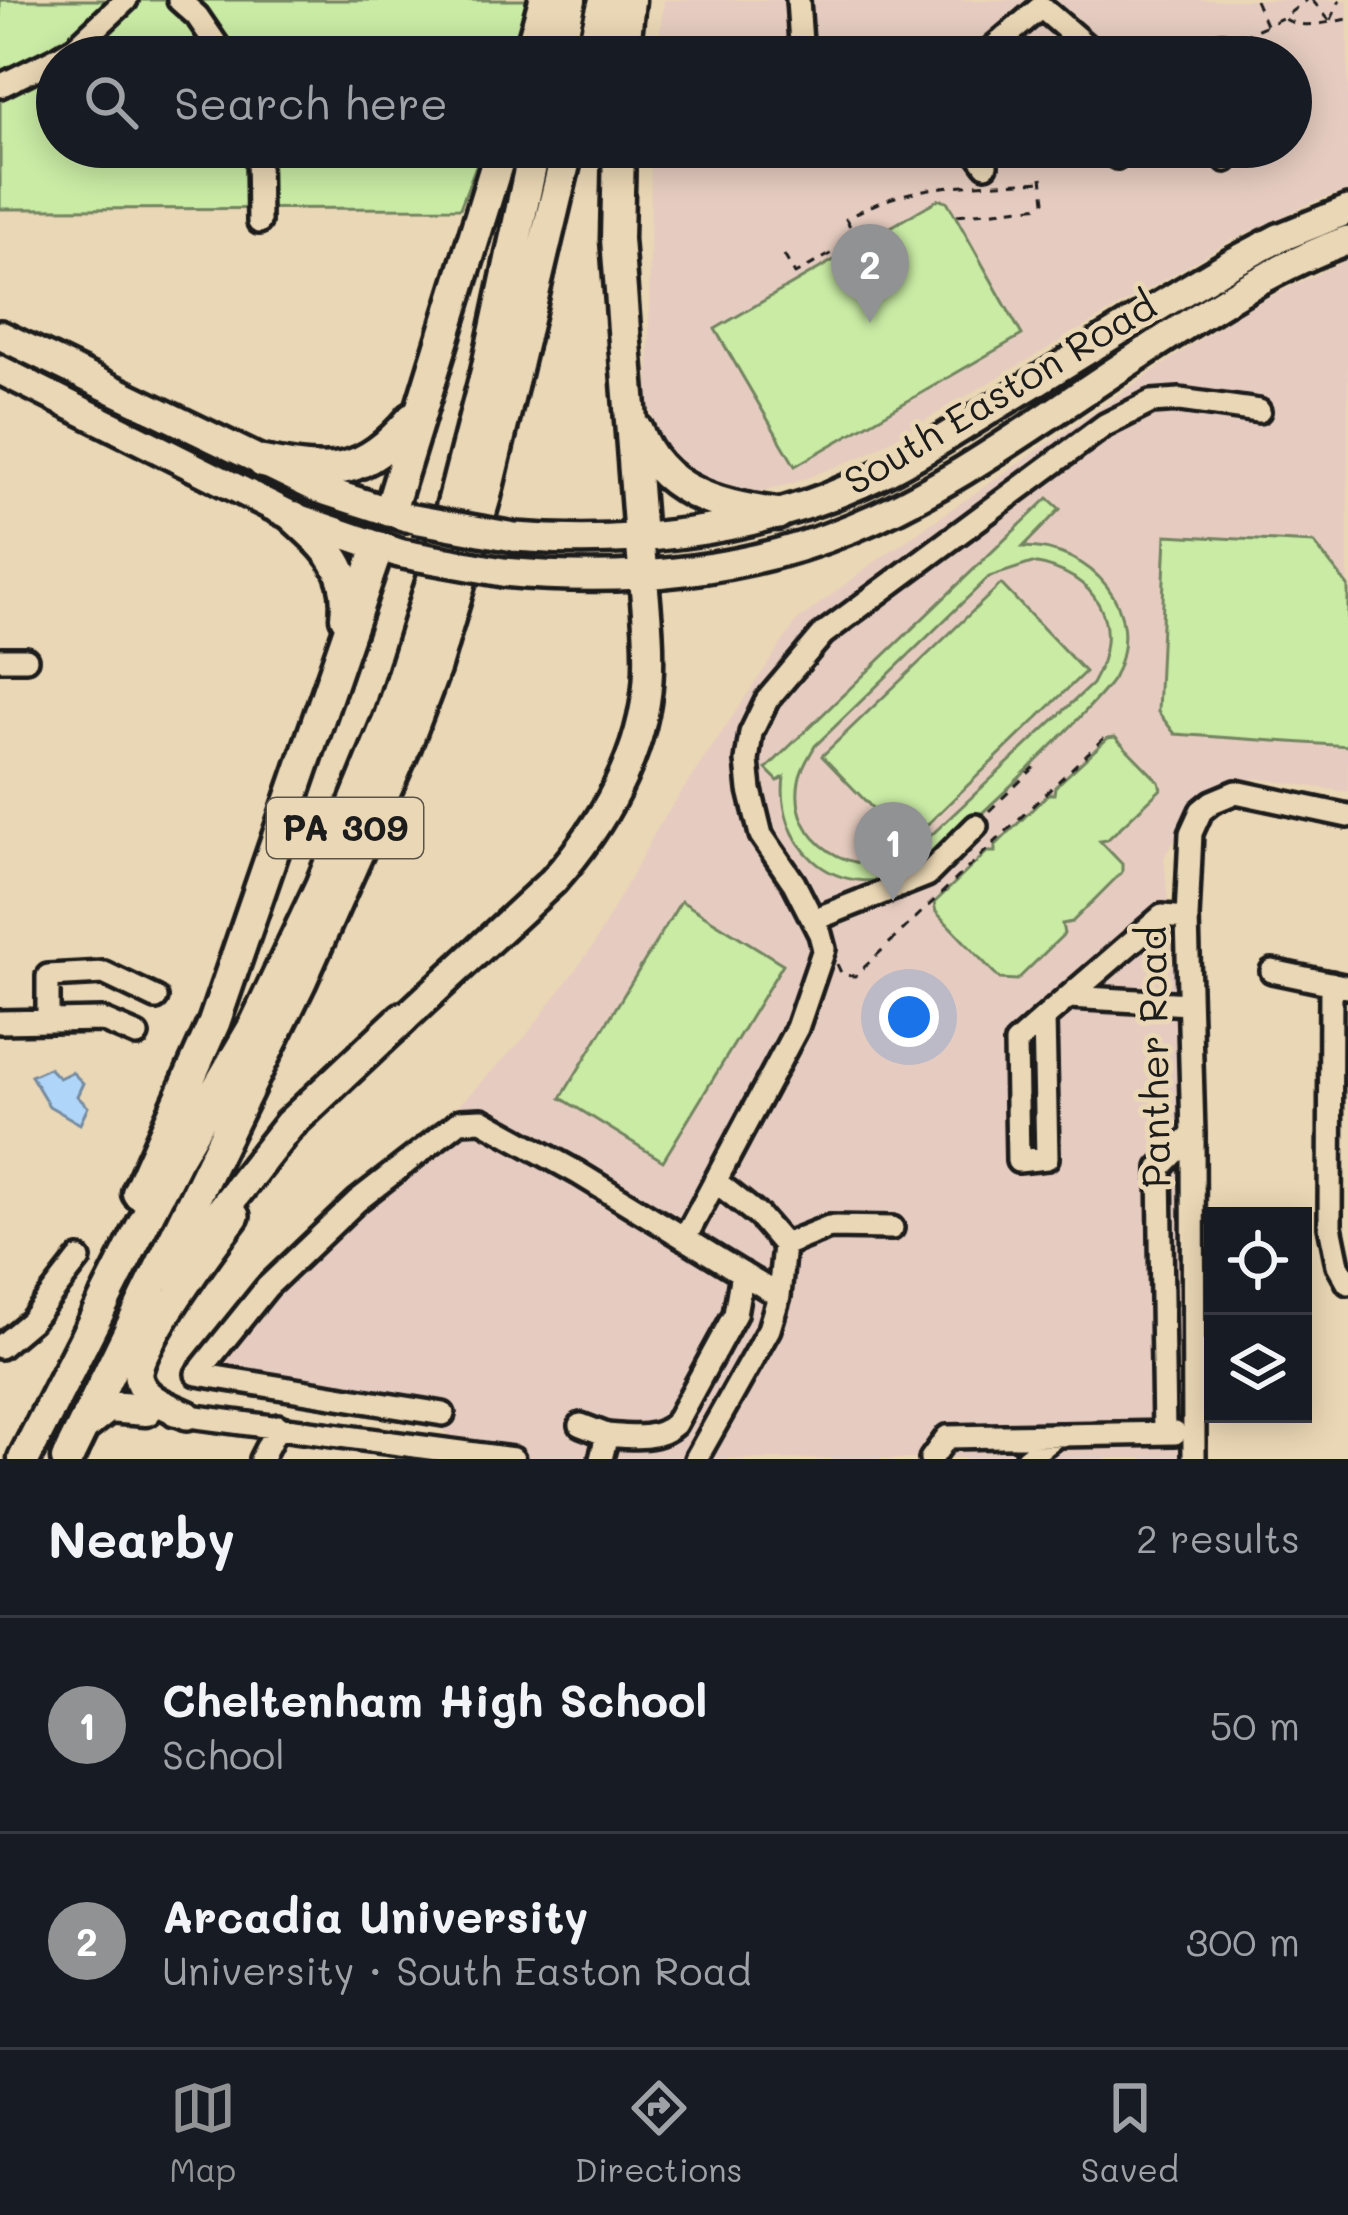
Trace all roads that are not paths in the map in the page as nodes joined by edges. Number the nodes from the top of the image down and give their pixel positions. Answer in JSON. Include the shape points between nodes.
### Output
{"nodes":[{"id":1,"x":126,"y":0,"type":"edge"},
{"id":2,"x":179,"y":0,"type":"edge"},
{"id":3,"x":545,"y":0,"type":"edge"},
{"id":4,"x":571,"y":0,"type":"edge"},
{"id":5,"x":605,"y":0,"type":"edge"},
{"id":6,"x":629,"y":0,"type":"edge"},
{"id":7,"x":798,"y":0,"type":"edge"},
{"id":8,"x":1040,"y":2,"type":"edge"},
{"id":9,"x":88,"y":36,"type":"edge"},
{"id":10,"x":211,"y":36,"type":"edge"},
{"id":11,"x":535,"y":36,"type":"edge"},
{"id":12,"x":562,"y":36,"type":"edge"},
{"id":13,"x":596,"y":36,"type":"edge"},
{"id":14,"x":625,"y":36,"type":"edge"},
{"id":15,"x":801,"y":36,"type":"edge"},
{"id":16,"x":1004,"y":36,"type":"edge"},
{"id":17,"x":1071,"y":36,"type":"edge"},
{"id":18,"x":36,"y":69,"type":"edge"},
{"id":19,"x":0,"y":86,"type":"edge"},
{"id":20,"x":258,"y":168,"type":"edge"},
{"id":21,"x":496,"y":168,"type":"edge"},
{"id":22,"x":530,"y":168,"type":"edge"},
{"id":23,"x":563,"y":168,"type":"edge"},
{"id":24,"x":619,"y":168,"type":"edge"},
{"id":25,"x":1348,"y":210,"type":"edge"},
{"id":26,"x":259,"y":222,"type":"dead end"},
{"id":27,"x":1348,"y":240,"type":"edge"},
{"id":28,"x":1193,"y":286,"type":"junction"},
{"id":29,"x":1208,"y":311,"type":"junction"},
{"id":30,"x":0,"y":335,"type":"edge"},
{"id":31,"x":0,"y":370,"type":"edge"},
{"id":32,"x":423,"y":406,"type":"junction"},
{"id":33,"x":630,"y":411,"type":"junction"},
{"id":34,"x":1259,"y":411,"type":"dead end"},
{"id":35,"x":263,"y":462,"type":"junction"},
{"id":36,"x":777,"y":514,"type":"junction"},
{"id":37,"x":402,"y":515,"type":"junction"},
{"id":38,"x":294,"y":517,"type":"junction"},
{"id":39,"x":640,"y":538,"type":"junction"},
{"id":40,"x":390,"y":550,"type":"junction"},
{"id":41,"x":642,"y":575,"type":"junction"},
{"id":42,"x":26,"y":658,"type":"dead end"},
{"id":43,"x":0,"y":659,"type":"edge"},
{"id":44,"x":338,"y":662,"type":"junction"},
{"id":45,"x":1348,"y":815,"type":"edge"},
{"id":46,"x":976,"y":826,"type":"road end"},
{"id":47,"x":1186,"y":918,"type":"junction"},
{"id":48,"x":817,"y":928,"type":"junction"},
{"id":49,"x":1272,"y":971,"type":"dead end"},
{"id":50,"x":1339,"y":985,"type":"edge"},
{"id":51,"x":1069,"y":997,"type":"junction"},
{"id":52,"x":156,"y":998,"type":"dead end"},
{"id":53,"x":1189,"y":1004,"type":"junction"},
{"id":54,"x":403,"y":1018,"type":"junction"},
{"id":55,"x":1044,"y":1018,"type":"junction"},
{"id":56,"x":48,"y":1020,"type":"junction"},
{"id":57,"x":0,"y":1022,"type":"edge"},
{"id":58,"x":137,"y":1035,"type":"dead end"},
{"id":59,"x":1193,"y":1134,"type":"junction"},
{"id":60,"x":715,"y":1180,"type":"junction"},
{"id":61,"x":892,"y":1228,"type":"dead end"},
{"id":62,"x":685,"y":1238,"type":"junction"},
{"id":63,"x":784,"y":1245,"type":"junction"},
{"id":64,"x":79,"y":1259,"type":"dead end"},
{"id":65,"x":742,"y":1273,"type":"junction"},
{"id":66,"x":1348,"y":1283,"type":"edge"},
{"id":67,"x":779,"y":1295,"type":"junction"},
{"id":68,"x":0,"y":1347,"type":"edge"},
{"id":69,"x":709,"y":1361,"type":"junction"},
{"id":70,"x":744,"y":1379,"type":"junction"},
{"id":71,"x":106,"y":1381,"type":"junction"},
{"id":72,"x":146,"y":1410,"type":"joint"},
{"id":73,"x":443,"y":1414,"type":"dead end"},
{"id":74,"x":187,"y":1415,"type":"junction"},
{"id":75,"x":581,"y":1425,"type":"dead end"},
{"id":76,"x":84,"y":1426,"type":"junction"},
{"id":77,"x":278,"y":1426,"type":"junction"},
{"id":78,"x":1194,"y":1432,"type":"junction"},
{"id":79,"x":1164,"y":1433,"type":"junction"},
{"id":80,"x":607,"y":1435,"type":"junction"},
{"id":81,"x":1058,"y":1435,"type":"junction"},
{"id":82,"x":23,"y":1459,"type":"edge"},
{"id":83,"x":67,"y":1459,"type":"edge"},
{"id":84,"x":261,"y":1459,"type":"edge"},
{"id":85,"x":513,"y":1459,"type":"edge"},
{"id":86,"x":602,"y":1459,"type":"edge"},
{"id":87,"x":696,"y":1459,"type":"edge"},
{"id":88,"x":931,"y":1459,"type":"edge"},
{"id":89,"x":1026,"y":1459,"type":"edge"},
{"id":90,"x":1194,"y":1459,"type":"edge"}],
"edges":[{"from":1,"to":9,"type":"street"},
{"from":2,"to":10,"type":"street"},
{"from":3,"to":11,"type":"highway"},
{"from":4,"to":12,"type":"highway"},
{"from":5,"to":13,"type":"highway"},
{"from":6,"to":14,"type":"highway"},
{"from":7,"to":15,"type":"street"},
{"from":8,"to":16,"type":"street"},
{"from":8,"to":17,"type":"street"},
{"from":18,"to":19,"type":"street"},
{"from":20,"to":26,"type":"street"},
{"from":21,"to":32,"type":"highway"},
{"from":22,"to":82,"type":"highway","number":"PA 309","via":[[482,392],[390,717],[256,1022]]},
{"from":23,"to":71,"type":"highway","number":"PA 309","via":[[484,496],[405,746]]},
{"from":24,"to":33,"type":"highway"},
{"from":25,"to":28,"type":"main road","name":"South Easton Road"},
{"from":27,"to":29,"type":"main road","name":"South Easton Road"},
{"from":28,"to":29,"type":"main road"},
{"from":28,"to":36,"type":"main road","name":"South Easton Road","via":[[917,454]]},
{"from":29,"to":41,"type":"main road","name":"South Easton Road","via":[[884,514],[763,557]]},
{"from":30,"to":35,"type":"main road","name":"South Easton Road"},
{"from":31,"to":38,"type":"main road","name":"South Easton Road"},
{"from":32,"to":35,"type":"highway","via":[[390,446],[361,464],[312,472]]},
{"from":32,"to":37,"type":"highway"},
{"from":33,"to":36,"type":"highway","via":[[648,454],[680,485],[719,503]]},
{"from":33,"to":39,"type":"highway"},
{"from":34,"to":48,"type":"street","via":[[1151,402],[1105,425],[823,634],[792,668],[759,716],[747,761],[761,835]]},
{"from":35,"to":37,"type":"main road","name":"South Easton Road"},
{"from":36,"to":39,"type":"main road","name":"South Easton Road"},
{"from":37,"to":39,"type":"main road","name":"South Easton Road","bridge":true,"via":[[514,537]]},
{"from":37,"to":40,"type":"main road"},
{"from":38,"to":40,"type":"main road","name":"South Easton Road"},
{"from":38,"to":44,"type":"highway","via":[[343,571],[347,610]]},
{"from":39,"to":41,"type":"main road"},
{"from":40,"to":41,"type":"main road","name":"South Easton Road","bridge":true,"via":[[503,572]]},
{"from":40,"to":44,"type":"highway"},
{"from":41,"to":54,"type":"main road","via":[[648,685],[616,791],[553,881]]},
{"from":42,"to":43,"type":"street"},
{"from":44,"to":82,"type":"highway","via":[[214,1023]]},
{"from":45,"to":47,"type":"street","name":"Panther Road","via":[[1236,793],[1212,802],[1191,833]]},
{"from":46,"to":48,"type":"street","via":[[927,875]]},
{"from":47,"to":51,"type":"street","via":[[1162,916]]},
{"from":47,"to":53,"type":"street","name":"Panther Road"},
{"from":48,"to":60,"type":"street","via":[[824,949],[796,1028]]},
{"from":49,"to":50,"type":"street"},
{"from":50,"to":66,"type":"street","via":[[1330,1226]]},
{"from":51,"to":53,"type":"street"},
{"from":51,"to":55,"type":"street"},
{"from":52,"to":56,"type":"street","via":[[104,973],[48,976]]},
{"from":53,"to":59,"type":"street","name":"Panther Road"},
{"from":54,"to":71,"type":"highway","via":[[263,1155],[167,1281]]},
{"from":54,"to":74,"type":"main road","via":[[289,1146],[142,1357],[138,1376],[148,1395]]},
{"from":55,"to":55,"type":"street","via":[[1016,1042],[1018,1161],[1047,1159]]},
{"from":56,"to":57,"type":"street"},
{"from":56,"to":58,"type":"street","via":[[102,1020]]},
{"from":59,"to":78,"type":"street","name":"Panther Road"},
{"from":59,"to":79,"type":"street","via":[[1160,1168]]},
{"from":60,"to":62,"type":"street"},
{"from":60,"to":63,"type":"street"},
{"from":61,"to":63,"type":"street","via":[[829,1227]]},
{"from":62,"to":65,"type":"street"},
{"from":62,"to":73,"type":"street","via":[[482,1120],[460,1121],[357,1202],[267,1288],[196,1374]]},
{"from":63,"to":67,"type":"street"},
{"from":64,"to":68,"type":"street"},
{"from":65,"to":67,"type":"street"},
{"from":65,"to":69,"type":"street","via":[[735,1314]]},
{"from":67,"to":70,"type":"street"},
{"from":69,"to":70,"type":"street"},
{"from":69,"to":80,"type":"street","via":[[665,1433]]},
{"from":70,"to":87,"type":"street"},
{"from":71,"to":76,"type":"highway","number":"PA 309"},
{"from":72,"to":74,"type":"street"},
{"from":72,"to":76,"type":"highway","via":[[108,1407]]},
{"from":74,"to":77,"type":"street"},
{"from":75,"to":80,"type":"street"},
{"from":76,"to":83,"type":"highway","number":"PA 309"},
{"from":77,"to":84,"type":"street"},
{"from":77,"to":85,"type":"street"},
{"from":78,"to":79,"type":"street"},
{"from":78,"to":90,"type":"street","name":"Panther Road"},
{"from":79,"to":81,"type":"street"},
{"from":80,"to":86,"type":"street"},
{"from":81,"to":88,"type":"street","via":[[947,1437]]},
{"from":81,"to":89,"type":"street"}]}
